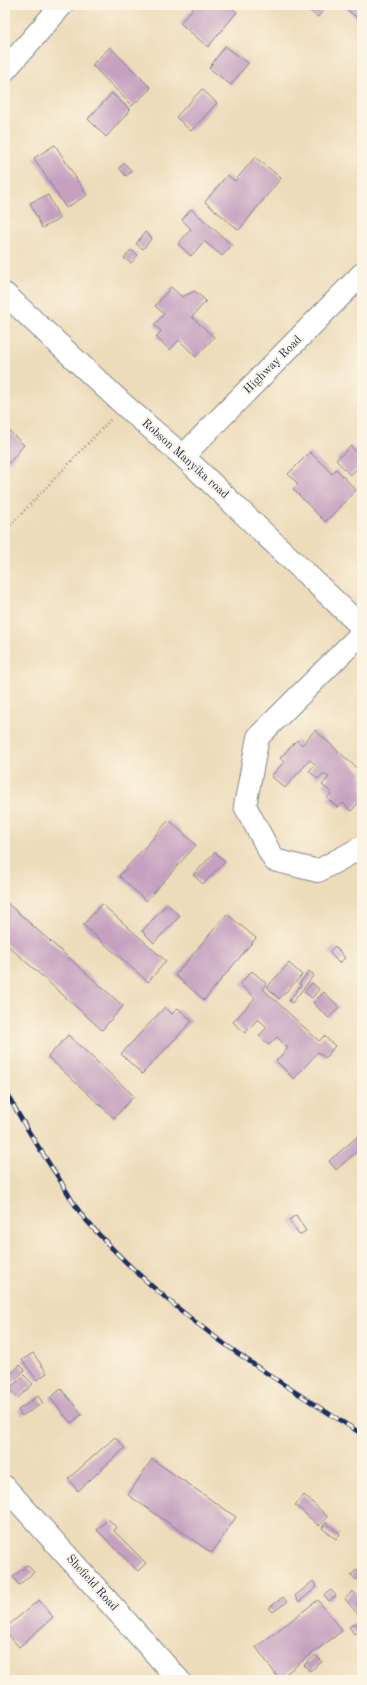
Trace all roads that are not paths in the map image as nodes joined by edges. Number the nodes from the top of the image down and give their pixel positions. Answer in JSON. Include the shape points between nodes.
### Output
{"nodes":[{"id":1,"x":62,"y":5,"type":"edge"},
{"id":2,"x":5,"y":70,"type":"edge"},
{"id":3,"x":362,"y":274,"type":"edge"},
{"id":4,"x":5,"y":294,"type":"edge"},
{"id":5,"x":183,"y":456,"type":"junction"},
{"id":6,"x":362,"y":627,"type":"edge"},
{"id":7,"x":362,"y":633,"type":"edge"},
{"id":8,"x":362,"y":847,"type":"edge"},
{"id":9,"x":5,"y":1487,"type":"edge"},
{"id":10,"x":179,"y":1680,"type":"edge"}],
"edges":[{"from":1,"to":2,"type":"street"},
{"from":3,"to":5,"type":"street","name":"Highway Road"},
{"from":4,"to":5,"type":"street","name":"Robson Manyika road"},
{"from":5,"to":6,"type":"street","name":"Robson Manyika road"},
{"from":7,"to":8,"type":"street","via":[[258,737],[245,806],[274,860],[318,871]]},
{"from":9,"to":10,"type":"street","name":"Shefield Road"}]}
